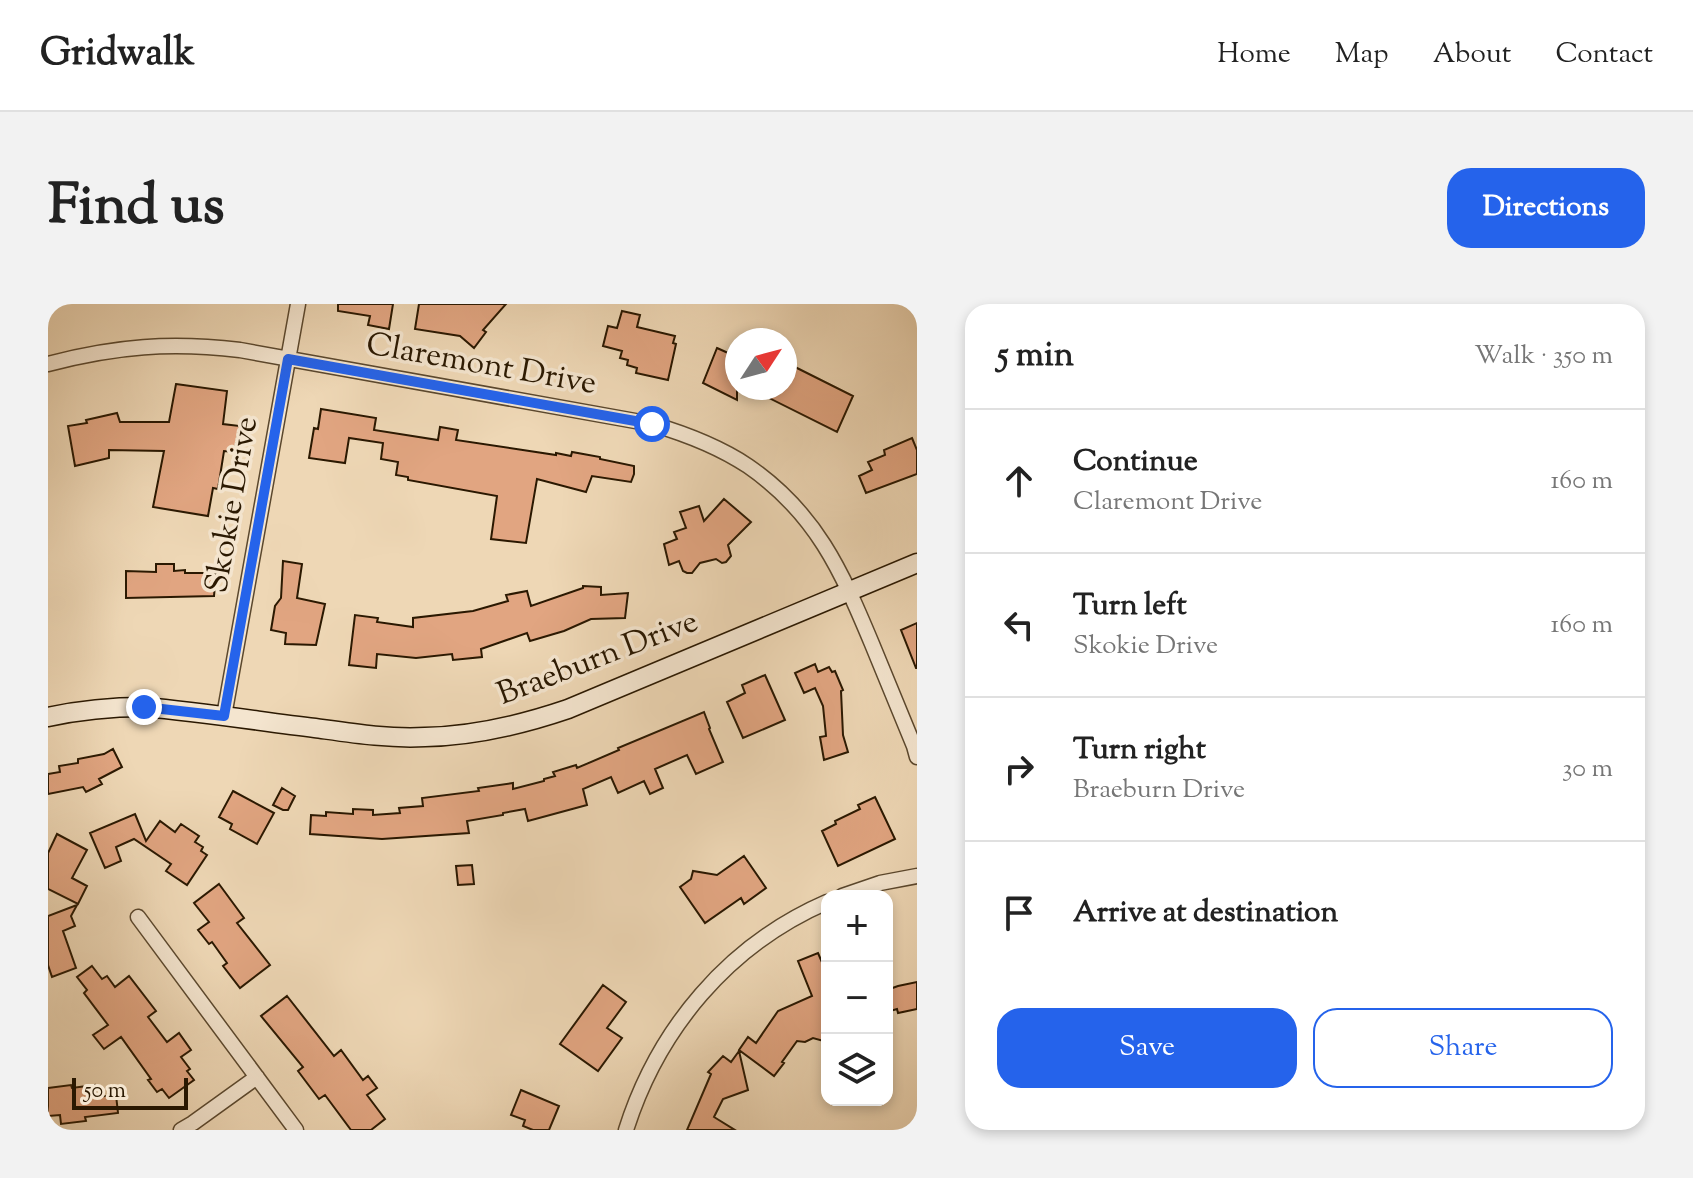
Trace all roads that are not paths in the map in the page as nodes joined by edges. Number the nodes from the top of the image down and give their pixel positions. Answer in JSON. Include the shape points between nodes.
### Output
{"nodes":[{"id":1,"x":298,"y":304,"type":"edge"},
{"id":2,"x":288,"y":359,"type":"junction"},
{"id":3,"x":48,"y":364,"type":"edge"},
{"id":4,"x":917,"y":563,"type":"edge"},
{"id":5,"x":850,"y":591,"type":"junction"},
{"id":6,"x":224,"y":716,"type":"junction"},
{"id":7,"x":48,"y":717,"type":"edge"},
{"id":8,"x":917,"y":757,"type":"edge"},
{"id":9,"x":917,"y":876,"type":"edge"},
{"id":10,"x":860,"y":890,"type":"edge"},
{"id":11,"x":821,"y":905,"type":"edge"},
{"id":12,"x":138,"y":917,"type":"dead end"},
{"id":13,"x":257,"y":1077,"type":"junction"},
{"id":14,"x":181,"y":1130,"type":"edge"},
{"id":15,"x":296,"y":1130,"type":"edge"},
{"id":16,"x":626,"y":1130,"type":"edge"}],
"edges":[{"from":1,"to":2,"type":"street","name":"Skokie Drive"},
{"from":2,"to":3,"type":"street","name":"Claremont Drive","via":[[166,345]]},
{"from":2,"to":5,"type":"street","name":"Claremont Drive","via":[[686,434],[775,487],[815,530]]},
{"from":2,"to":6,"type":"street","name":"Skokie Drive"},
{"from":4,"to":5,"type":"street","name":"Braeburn Drive"},
{"from":5,"to":6,"type":"street","name":"Braeburn Drive","via":[[568,709],[497,730],[423,738],[379,736]]},
{"from":5,"to":8,"type":"street","name":"Claremont Drive"},
{"from":6,"to":7,"type":"street","name":"Braeburn Drive","via":[[107,707]]},
{"from":9,"to":10,"type":"street"},
{"from":11,"to":16,"type":"street","via":[[747,950],[693,1003],[649,1071]]},
{"from":12,"to":13,"type":"street"},
{"from":13,"to":14,"type":"street"},
{"from":13,"to":15,"type":"street"}]}
